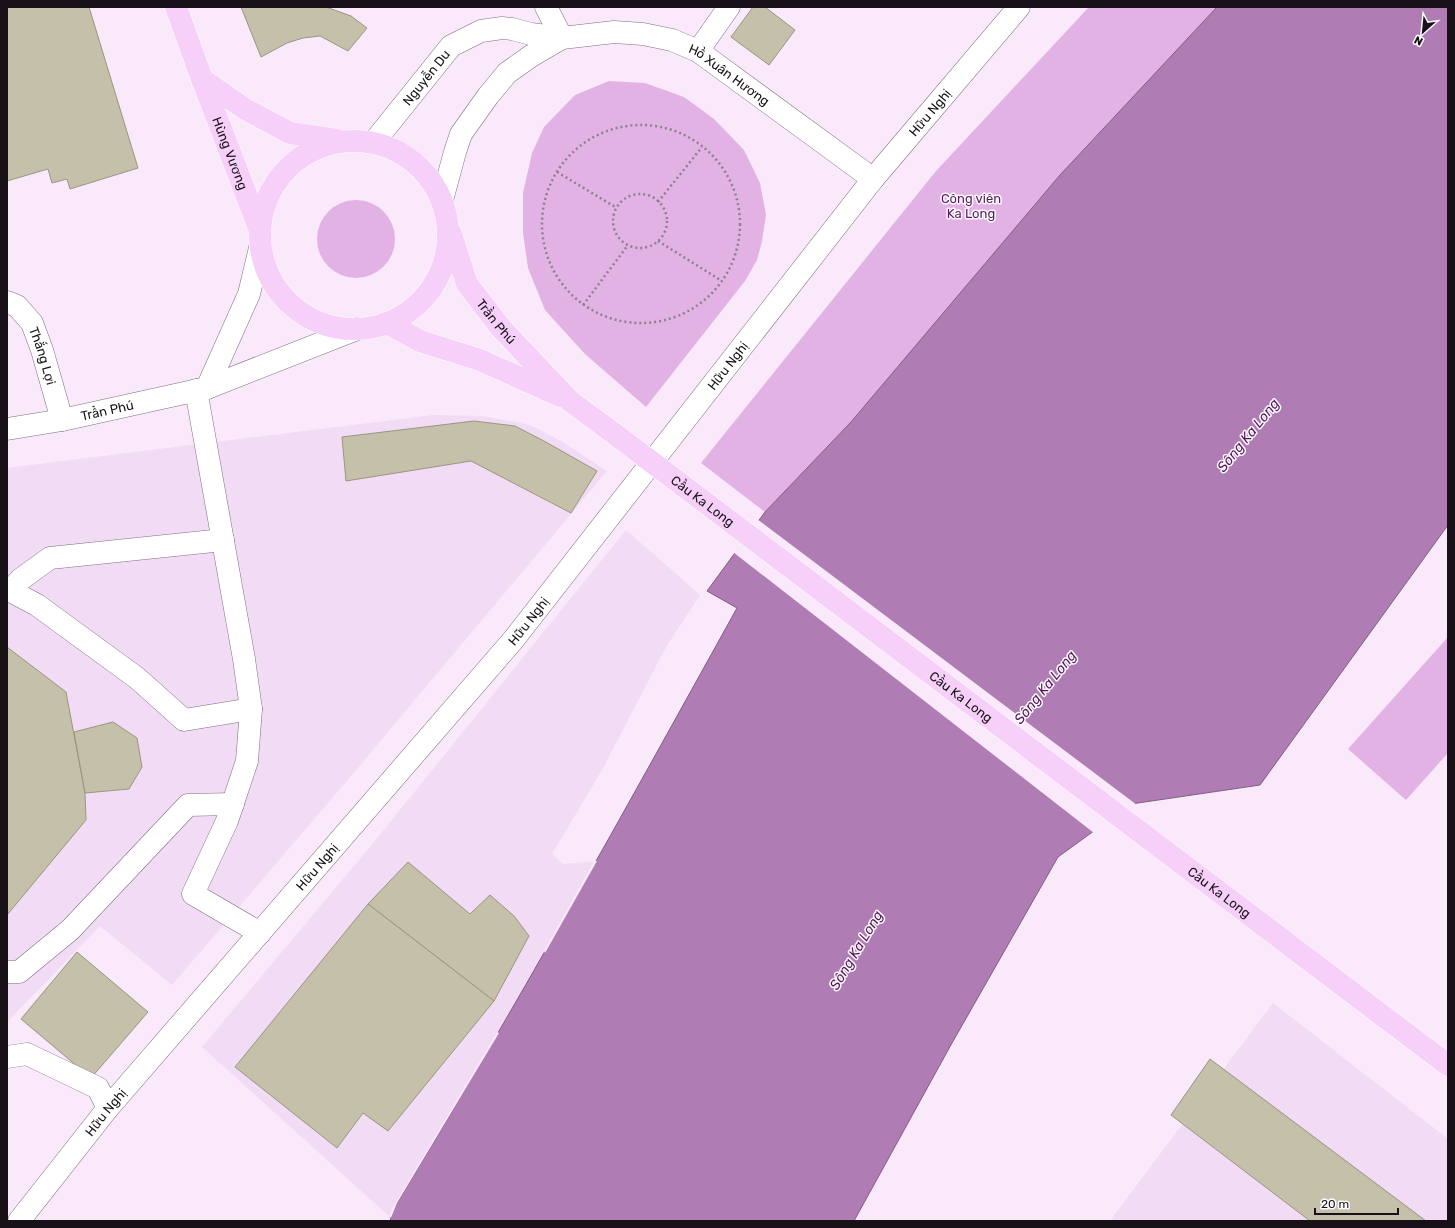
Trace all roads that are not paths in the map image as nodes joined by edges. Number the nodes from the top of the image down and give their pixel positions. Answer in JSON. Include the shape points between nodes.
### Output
{"nodes":[{"id":1,"x":176,"y":7,"type":"edge"},
{"id":2,"x":546,"y":7,"type":"edge"},
{"id":3,"x":729,"y":7,"type":"edge"},
{"id":4,"x":1019,"y":7,"type":"edge"},
{"id":5,"x":562,"y":38,"type":"junction"},
{"id":6,"x":698,"y":52,"type":"junction"},
{"id":7,"x":202,"y":79,"type":"junction"},
{"id":8,"x":341,"y":141,"type":"junction"},
{"id":9,"x":374,"y":142,"type":"junction"},
{"id":10,"x":873,"y":179,"type":"junction"},
{"id":11,"x":442,"y":200,"type":"junction"},
{"id":12,"x":448,"y":226,"type":"junction"},
{"id":13,"x":260,"y":238,"type":"junction"},
{"id":14,"x":7,"y":302,"type":"edge"},
{"id":15,"x":387,"y":324,"type":"junction"},
{"id":16,"x":357,"y":329,"type":"junction"},
{"id":17,"x":202,"y":389,"type":"junction"},
{"id":18,"x":570,"y":401,"type":"junction"},
{"id":19,"x":62,"y":420,"type":"junction"},
{"id":20,"x":7,"y":429,"type":"edge"},
{"id":21,"x":616,"y":435,"type":"joint"},
{"id":22,"x":223,"y":540,"type":"junction"},
{"id":23,"x":8,"y":590,"type":"edge"},
{"id":24,"x":251,"y":709,"type":"junction"},
{"id":25,"x":233,"y":804,"type":"junction"},
{"id":26,"x":260,"y":933,"type":"junction"},
{"id":27,"x":7,"y":972,"type":"edge"},
{"id":28,"x":7,"y":1056,"type":"edge"},
{"id":29,"x":1448,"y":1065,"type":"edge"},
{"id":30,"x":108,"y":1108,"type":"junction"},
{"id":31,"x":19,"y":1221,"type":"edge"}],
"edges":[{"from":1,"to":7,"type":"main road","name":"Hùng Vương"},
{"from":2,"to":5,"type":"street"},
{"from":3,"to":6,"type":"street"},
{"from":4,"to":10,"type":"street","name":"Hữu Nghị"},
{"from":5,"to":6,"type":"street","name":"Hồ Xuân Hương","via":[[614,32],[643,34],[672,40]]},
{"from":5,"to":9,"type":"street","name":"Nguyễn Du","via":[[502,28],[481,31],[451,46]]},
{"from":5,"to":11,"type":"street","via":[[507,73],[488,96],[462,134]]},
{"from":6,"to":10,"type":"street","name":"Hồ Xuân Hương"},
{"from":7,"to":8,"type":"main road","name":"Hùng Vương","via":[[245,109],[290,133]]},
{"from":7,"to":13,"type":"main road","name":"Hùng Vương"},
{"from":8,"to":9,"type":"main road"},
{"from":8,"to":13,"type":"main road","via":[[310,151],[284,170],[266,197]]},
{"from":9,"to":11,"type":"main road","via":[[402,154],[426,174]]},
{"from":10,"to":26,"type":"street","name":"Hữu Nghị","via":[[514,639]]},
{"from":11,"to":12,"type":"main road"},
{"from":12,"to":15,"type":"main road","via":[[446,256],[434,285],[414,308]]},
{"from":12,"to":18,"type":"main road","name":"Trần Phú","via":[[467,284],[501,328]]},
{"from":13,"to":16,"type":"main road","name":"Hùng Vương","via":[[268,274],[283,297],[304,315],[330,326]]},
{"from":13,"to":17,"type":"street","via":[[249,294]]},
{"from":14,"to":19,"type":"street","name":"Thắng Lợi","via":[[17,306],[32,323]]},
{"from":15,"to":16,"type":"main road","name":"Hùng Vương"},
{"from":15,"to":18,"type":"main road","name":"Trần Phú","via":[[420,341],[480,360]]},
{"from":16,"to":17,"type":"street","name":"Trần Phú"},
{"from":17,"to":19,"type":"street","name":"Trần Phú"},
{"from":17,"to":22,"type":"street"},
{"from":18,"to":21,"type":"main road","name":"Trần Phú"},
{"from":19,"to":20,"type":"street","name":"Trần Phú"},
{"from":21,"to":29,"type":"main road","name":"Cầu Ka Long","bridge":true},
{"from":22,"to":23,"type":"street","via":[[50,558]]},
{"from":22,"to":24,"type":"street"},
{"from":23,"to":24,"type":"street","via":[[37,605],[137,678],[184,720]]},
{"from":24,"to":25,"type":"street","via":[[247,761]]},
{"from":25,"to":26,"type":"street","via":[[193,894]]},
{"from":25,"to":27,"type":"street","via":[[188,805],[70,930],[19,972]]},
{"from":26,"to":30,"type":"street","name":"Hữu Nghị"},
{"from":28,"to":30,"type":"street","via":[[27,1054],[98,1088]]},
{"from":30,"to":31,"type":"street","name":"Hữu Nghị"}]}
